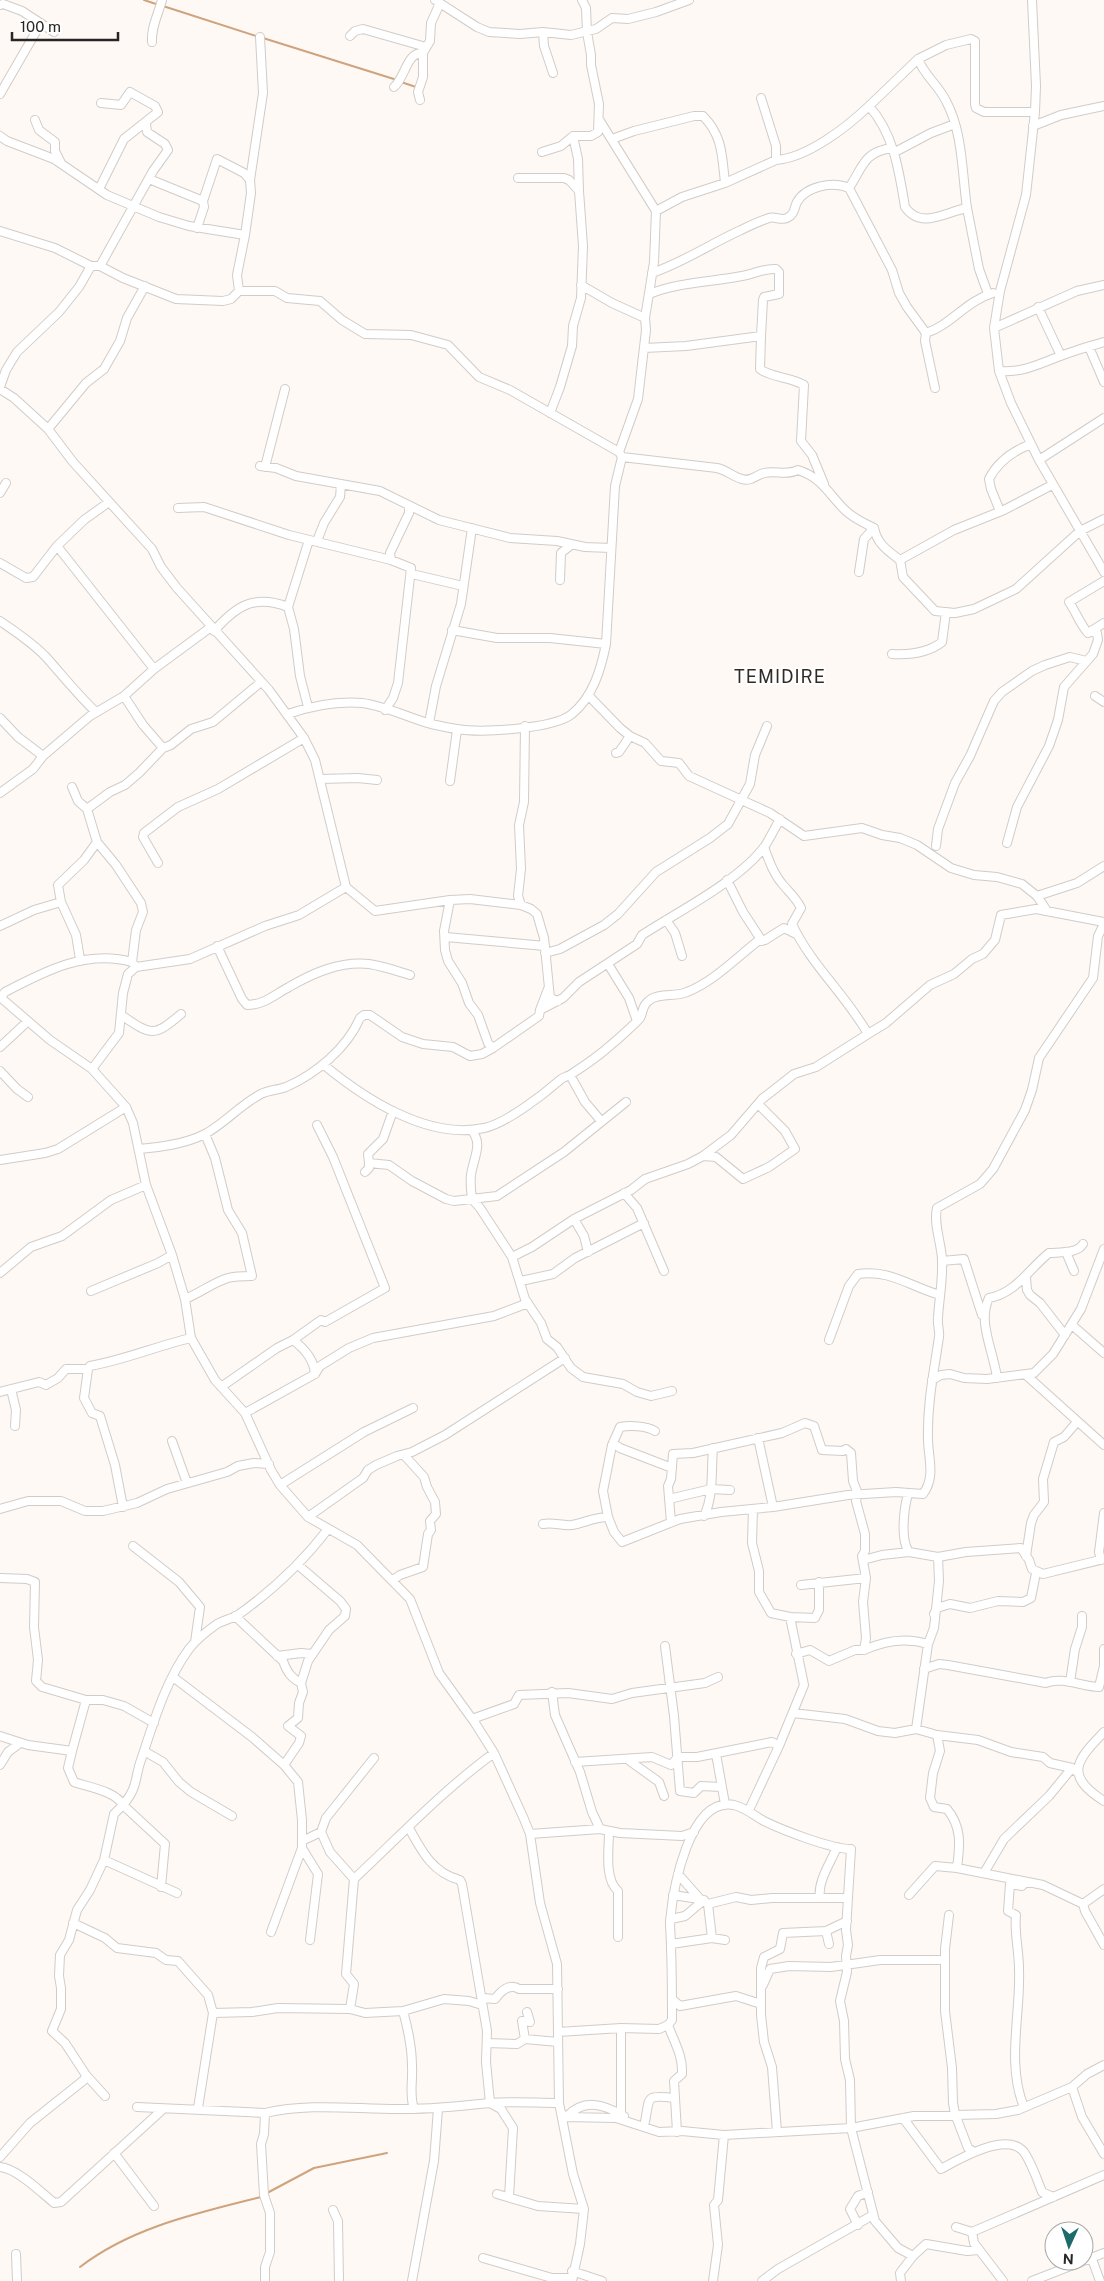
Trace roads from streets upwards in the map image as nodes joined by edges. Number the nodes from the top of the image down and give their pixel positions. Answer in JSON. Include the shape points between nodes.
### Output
{"nodes":[{"id":1,"x":162,"y":0,"type":"edge"},
{"id":2,"x":582,"y":0,"type":"edge"},
{"id":3,"x":689,"y":0,"type":"edge"},
{"id":4,"x":1032,"y":0,"type":"edge"},
{"id":5,"x":437,"y":1,"type":"edge"},
{"id":6,"x":0,"y":5,"type":"edge"},
{"id":7,"x":41,"y":23,"type":"junction"},
{"id":8,"x":54,"y":32,"type":"dead end"},
{"id":9,"x":543,"y":32,"type":"junction"},
{"id":10,"x":587,"y":32,"type":"junction"},
{"id":11,"x":350,"y":36,"type":"dead end"},
{"id":12,"x":260,"y":37,"type":"dead end"},
{"id":13,"x":152,"y":42,"type":"dead end"},
{"id":14,"x":424,"y":50,"type":"junction"},
{"id":15,"x":918,"y":59,"type":"junction"},
{"id":16,"x":554,"y":73,"type":"dead end"},
{"id":17,"x":394,"y":87,"type":"dead end"},
{"id":18,"x":0,"y":94,"type":"edge"},
{"id":19,"x":761,"y":98,"type":"dead end"},
{"id":20,"x":420,"y":100,"type":"dead end"},
{"id":21,"x":101,"y":103,"type":"dead end"},
{"id":22,"x":869,"y":106,"type":"junction"},
{"id":23,"x":1104,"y":106,"type":"edge"},
{"id":24,"x":1034,"y":112,"type":"junction"},
{"id":25,"x":35,"y":120,"type":"dead end"},
{"id":26,"x":600,"y":121,"type":"junction"},
{"id":27,"x":146,"y":124,"type":"junction"},
{"id":28,"x":955,"y":124,"type":"junction"},
{"id":29,"x":1033,"y":126,"type":"junction"},
{"id":30,"x":0,"y":136,"type":"edge"},
{"id":31,"x":573,"y":136,"type":"junction"},
{"id":32,"x":612,"y":139,"type":"junction"},
{"id":33,"x":894,"y":150,"type":"junction"},
{"id":34,"x":542,"y":152,"type":"dead end"},
{"id":35,"x":776,"y":160,"type":"junction"},
{"id":36,"x":61,"y":163,"type":"junction"},
{"id":37,"x":518,"y":178,"type":"dead end"},
{"id":38,"x":149,"y":179,"type":"junction"},
{"id":39,"x":250,"y":180,"type":"junction"},
{"id":40,"x":725,"y":183,"type":"junction"},
{"id":41,"x":849,"y":188,"type":"junction"},
{"id":42,"x":99,"y":189,"type":"junction"},
{"id":43,"x":579,"y":191,"type":"junction"},
{"id":44,"x":203,"y":201,"type":"junction"},
{"id":45,"x":134,"y":206,"type":"junction"},
{"id":46,"x":967,"y":208,"type":"junction"},
{"id":47,"x":656,"y":211,"type":"junction"},
{"id":48,"x":196,"y":228,"type":"junction"},
{"id":49,"x":0,"y":231,"type":"edge"},
{"id":50,"x":245,"y":235,"type":"junction"},
{"id":51,"x":91,"y":266,"type":"junction"},
{"id":52,"x":100,"y":266,"type":"junction"},
{"id":53,"x":652,"y":274,"type":"junction"},
{"id":54,"x":581,"y":285,"type":"junction"},
{"id":55,"x":145,"y":286,"type":"junction"},
{"id":56,"x":1103,"y":287,"type":"edge"},
{"id":57,"x":239,"y":291,"type":"junction"},
{"id":58,"x":1000,"y":291,"type":"junction"},
{"id":59,"x":649,"y":294,"type":"junction"},
{"id":60,"x":988,"y":294,"type":"junction"},
{"id":61,"x":1038,"y":307,"type":"junction"},
{"id":62,"x":645,"y":318,"type":"junction"},
{"id":63,"x":994,"y":328,"type":"junction"},
{"id":64,"x":926,"y":333,"type":"junction"},
{"id":65,"x":761,"y":336,"type":"junction"},
{"id":66,"x":1104,"y":342,"type":"edge"},
{"id":67,"x":1089,"y":347,"type":"junction"},
{"id":68,"x":644,"y":348,"type":"junction"},
{"id":69,"x":1061,"y":356,"type":"junction"},
{"id":70,"x":999,"y":371,"type":"junction"},
{"id":71,"x":1104,"y":382,"type":"edge"},
{"id":72,"x":0,"y":388,"type":"edge"},
{"id":73,"x":934,"y":388,"type":"dead end"},
{"id":74,"x":285,"y":389,"type":"dead end"},
{"id":75,"x":550,"y":413,"type":"junction"},
{"id":76,"x":1104,"y":418,"type":"edge"},
{"id":77,"x":48,"y":429,"type":"junction"},
{"id":78,"x":1031,"y":444,"type":"junction"},
{"id":79,"x":621,"y":455,"type":"junction"},
{"id":80,"x":1039,"y":460,"type":"junction"},
{"id":81,"x":6,"y":483,"type":"dead end"},
{"id":82,"x":824,"y":484,"type":"junction"},
{"id":83,"x":341,"y":485,"type":"junction"},
{"id":84,"x":1052,"y":485,"type":"junction"},
{"id":85,"x":0,"y":493,"type":"edge"},
{"id":86,"x":109,"y":502,"type":"junction"},
{"id":87,"x":409,"y":506,"type":"junction"},
{"id":88,"x":178,"y":508,"type":"dead end"},
{"id":89,"x":1000,"y":511,"type":"junction"},
{"id":90,"x":1104,"y":519,"type":"edge"},
{"id":91,"x":472,"y":528,"type":"junction"},
{"id":92,"x":874,"y":528,"type":"junction"},
{"id":93,"x":1080,"y":531,"type":"junction"},
{"id":94,"x":313,"y":540,"type":"junction"},
{"id":95,"x":571,"y":545,"type":"junction"},
{"id":96,"x":57,"y":546,"type":"junction"},
{"id":97,"x":611,"y":548,"type":"junction"},
{"id":98,"x":391,"y":560,"type":"junction"},
{"id":99,"x":900,"y":560,"type":"junction"},
{"id":100,"x":0,"y":564,"type":"edge"},
{"id":101,"x":859,"y":572,"type":"dead end"},
{"id":102,"x":1104,"y":572,"type":"edge"},
{"id":103,"x":412,"y":574,"type":"junction"},
{"id":104,"x":560,"y":580,"type":"dead end"},
{"id":105,"x":1104,"y":581,"type":"edge"},
{"id":106,"x":463,"y":586,"type":"junction"},
{"id":107,"x":288,"y":607,"type":"junction"},
{"id":108,"x":946,"y":612,"type":"junction"},
{"id":109,"x":0,"y":621,"type":"edge"},
{"id":110,"x":1104,"y":623,"type":"edge"},
{"id":111,"x":212,"y":629,"type":"junction"},
{"id":112,"x":452,"y":630,"type":"junction"},
{"id":113,"x":1093,"y":632,"type":"junction"},
{"id":114,"x":606,"y":644,"type":"junction"},
{"id":115,"x":892,"y":654,"type":"dead end"},
{"id":116,"x":1086,"y":661,"type":"junction"},
{"id":117,"x":154,"y":669,"type":"junction"},
{"id":118,"x":261,"y":682,"type":"junction"},
{"id":119,"x":588,"y":695,"type":"junction"},
{"id":120,"x":124,"y":696,"type":"junction"},
{"id":121,"x":1095,"y":696,"type":"dead end"},
{"id":122,"x":1104,"y":702,"type":"edge"},
{"id":123,"x":308,"y":707,"type":"junction"},
{"id":124,"x":385,"y":710,"type":"junction"},
{"id":125,"x":96,"y":712,"type":"junction"},
{"id":126,"x":288,"y":714,"type":"junction"},
{"id":127,"x":0,"y":718,"type":"edge"},
{"id":128,"x":429,"y":723,"type":"junction"},
{"id":129,"x":525,"y":726,"type":"junction"},
{"id":130,"x":767,"y":726,"type":"dead end"},
{"id":131,"x":457,"y":730,"type":"junction"},
{"id":132,"x":630,"y":736,"type":"junction"},
{"id":133,"x":304,"y":738,"type":"junction"},
{"id":134,"x":163,"y":748,"type":"junction"},
{"id":135,"x":616,"y":753,"type":"dead end"},
{"id":136,"x":43,"y":756,"type":"junction"},
{"id":137,"x":320,"y":779,"type":"junction"},
{"id":138,"x":377,"y":780,"type":"dead end"},
{"id":139,"x":450,"y":781,"type":"dead end"},
{"id":140,"x":72,"y":787,"type":"dead end"},
{"id":141,"x":0,"y":793,"type":"edge"},
{"id":142,"x":742,"y":801,"type":"junction"},
{"id":143,"x":87,"y":808,"type":"junction"},
{"id":144,"x":780,"y":819,"type":"junction"},
{"id":145,"x":97,"y":842,"type":"junction"},
{"id":146,"x":1007,"y":843,"type":"dead end"},
{"id":147,"x":936,"y":846,"type":"dead end"},
{"id":148,"x":764,"y":847,"type":"junction"},
{"id":149,"x":158,"y":863,"type":"dead end"},
{"id":150,"x":1104,"y":866,"type":"edge"},
{"id":151,"x":727,"y":880,"type":"junction"},
{"id":152,"x":346,"y":887,"type":"junction"},
{"id":153,"x":1037,"y":896,"type":"junction"},
{"id":154,"x":450,"y":900,"type":"junction"},
{"id":155,"x":61,"y":902,"type":"junction"},
{"id":156,"x":521,"y":905,"type":"junction"},
{"id":157,"x":1047,"y":911,"type":"junction"},
{"id":158,"x":666,"y":920,"type":"junction"},
{"id":159,"x":1104,"y":923,"type":"edge"},
{"id":160,"x":0,"y":926,"type":"edge"},
{"id":161,"x":796,"y":934,"type":"junction"},
{"id":162,"x":446,"y":937,"type":"junction"},
{"id":163,"x":762,"y":941,"type":"junction"},
{"id":164,"x":217,"y":946,"type":"junction"},
{"id":165,"x":545,"y":949,"type":"junction"},
{"id":166,"x":682,"y":956,"type":"dead end"},
{"id":167,"x":80,"y":959,"type":"junction"},
{"id":168,"x":608,"y":964,"type":"junction"},
{"id":169,"x":134,"y":965,"type":"junction"},
{"id":170,"x":410,"y":975,"type":"dead end"},
{"id":171,"x":548,"y":989,"type":"junction"},
{"id":172,"x":0,"y":997,"type":"edge"},
{"id":173,"x":558,"y":1001,"type":"junction"},
{"id":174,"x":540,"y":1010,"type":"junction"},
{"id":175,"x":181,"y":1014,"type":"dead end"},
{"id":176,"x":121,"y":1015,"type":"junction"},
{"id":177,"x":28,"y":1021,"type":"junction"},
{"id":178,"x":637,"y":1021,"type":"junction"},
{"id":179,"x":868,"y":1034,"type":"junction"},
{"id":180,"x":0,"y":1047,"type":"edge"},
{"id":181,"x":493,"y":1048,"type":"junction"},
{"id":182,"x":324,"y":1065,"type":"junction"},
{"id":183,"x":92,"y":1070,"type":"junction"},
{"id":184,"x":0,"y":1071,"type":"edge"},
{"id":185,"x":570,"y":1075,"type":"junction"},
{"id":186,"x":28,"y":1097,"type":"dead end"},
{"id":187,"x":626,"y":1102,"type":"dead end"},
{"id":188,"x":758,"y":1104,"type":"junction"},
{"id":189,"x":126,"y":1107,"type":"junction"},
{"id":190,"x":393,"y":1111,"type":"junction"},
{"id":191,"x":601,"y":1121,"type":"junction"},
{"id":192,"x":317,"y":1125,"type":"dead end"},
{"id":193,"x":471,"y":1130,"type":"junction"},
{"id":194,"x":205,"y":1134,"type":"junction"},
{"id":195,"x":138,"y":1149,"type":"junction"},
{"id":196,"x":703,"y":1156,"type":"junction"},
{"id":197,"x":0,"y":1160,"type":"edge"},
{"id":198,"x":369,"y":1162,"type":"junction"},
{"id":199,"x":365,"y":1172,"type":"dead end"},
{"id":200,"x":146,"y":1185,"type":"junction"},
{"id":201,"x":624,"y":1193,"type":"junction"},
{"id":202,"x":472,"y":1199,"type":"junction"},
{"id":203,"x":574,"y":1219,"type":"junction"},
{"id":204,"x":644,"y":1223,"type":"junction"},
{"id":205,"x":1083,"y":1244,"type":"dead end"},
{"id":206,"x":588,"y":1252,"type":"junction"},
{"id":207,"x":1066,"y":1252,"type":"junction"},
{"id":208,"x":1103,"y":1253,"type":"edge"},
{"id":209,"x":172,"y":1255,"type":"junction"},
{"id":210,"x":512,"y":1257,"type":"junction"},
{"id":211,"x":942,"y":1261,"type":"junction"},
{"id":212,"x":664,"y":1271,"type":"dead end"},
{"id":213,"x":1074,"y":1271,"type":"dead end"},
{"id":214,"x":0,"y":1273,"type":"edge"},
{"id":215,"x":1026,"y":1277,"type":"junction"},
{"id":216,"x":521,"y":1281,"type":"junction"},
{"id":217,"x":91,"y":1291,"type":"dead end"},
{"id":218,"x":940,"y":1295,"type":"junction"},
{"id":219,"x":185,"y":1299,"type":"junction"},
{"id":220,"x":528,"y":1303,"type":"junction"},
{"id":221,"x":983,"y":1319,"type":"junction"},
{"id":222,"x":1072,"y":1325,"type":"junction"},
{"id":223,"x":1065,"y":1335,"type":"junction"},
{"id":224,"x":191,"y":1338,"type":"junction"},
{"id":225,"x":293,"y":1340,"type":"junction"},
{"id":226,"x":829,"y":1340,"type":"dead end"},
{"id":227,"x":1104,"y":1353,"type":"edge"},
{"id":228,"x":565,"y":1358,"type":"junction"},
{"id":229,"x":88,"y":1369,"type":"junction"},
{"id":230,"x":315,"y":1374,"type":"junction"},
{"id":231,"x":1026,"y":1376,"type":"junction"},
{"id":232,"x":997,"y":1378,"type":"junction"},
{"id":233,"x":932,"y":1380,"type":"junction"},
{"id":234,"x":221,"y":1387,"type":"junction"},
{"id":235,"x":11,"y":1389,"type":"junction"},
{"id":236,"x":672,"y":1391,"type":"dead end"},
{"id":237,"x":0,"y":1392,"type":"edge"},
{"id":238,"x":413,"y":1408,"type":"dead end"},
{"id":239,"x":245,"y":1413,"type":"junction"},
{"id":240,"x":1077,"y":1422,"type":"junction"},
{"id":241,"x":16,"y":1426,"type":"dead end"},
{"id":242,"x":655,"y":1432,"type":"dead end"},
{"id":243,"x":758,"y":1438,"type":"junction"},
{"id":244,"x":172,"y":1441,"type":"dead end"},
{"id":245,"x":613,"y":1443,"type":"junction"},
{"id":246,"x":1104,"y":1445,"type":"edge"},
{"id":247,"x":712,"y":1448,"type":"junction"},
{"id":248,"x":404,"y":1455,"type":"junction"},
{"id":249,"x":269,"y":1464,"type":"junction"},
{"id":250,"x":672,"y":1468,"type":"junction"},
{"id":251,"x":187,"y":1483,"type":"junction"},
{"id":252,"x":280,"y":1485,"type":"junction"},
{"id":253,"x":711,"y":1489,"type":"junction"},
{"id":254,"x":730,"y":1490,"type":"dead end"},
{"id":255,"x":858,"y":1494,"type":"junction"},
{"id":256,"x":908,"y":1494,"type":"junction"},
{"id":257,"x":669,"y":1499,"type":"junction"},
{"id":258,"x":123,"y":1507,"type":"junction"},
{"id":259,"x":773,"y":1507,"type":"junction"},
{"id":260,"x":0,"y":1508,"type":"edge"},
{"id":261,"x":753,"y":1509,"type":"junction"},
{"id":262,"x":1104,"y":1513,"type":"edge"},
{"id":263,"x":704,"y":1516,"type":"junction"},
{"id":264,"x":308,"y":1517,"type":"junction"},
{"id":265,"x":608,"y":1517,"type":"junction"},
{"id":266,"x":672,"y":1522,"type":"junction"},
{"id":267,"x":544,"y":1524,"type":"dead end"},
{"id":268,"x":328,"y":1529,"type":"junction"},
{"id":269,"x":133,"y":1546,"type":"dead end"},
{"id":270,"x":908,"y":1552,"type":"junction"},
{"id":271,"x":1026,"y":1556,"type":"junction"},
{"id":272,"x":938,"y":1557,"type":"junction"},
{"id":273,"x":863,"y":1560,"type":"junction"},
{"id":274,"x":1102,"y":1560,"type":"edge"},
{"id":275,"x":298,"y":1565,"type":"junction"},
{"id":276,"x":1036,"y":1573,"type":"junction"},
{"id":277,"x":0,"y":1578,"type":"edge"},
{"id":278,"x":866,"y":1578,"type":"junction"},
{"id":279,"x":393,"y":1580,"type":"junction"},
{"id":280,"x":819,"y":1582,"type":"junction"},
{"id":281,"x":801,"y":1585,"type":"dead end"},
{"id":282,"x":934,"y":1615,"type":"junction"},
{"id":283,"x":235,"y":1616,"type":"junction"},
{"id":284,"x":1082,"y":1616,"type":"dead end"},
{"id":285,"x":790,"y":1617,"type":"junction"},
{"id":286,"x":195,"y":1642,"type":"junction"},
{"id":287,"x":928,"y":1644,"type":"junction"},
{"id":288,"x":665,"y":1646,"type":"dead end"},
{"id":289,"x":1104,"y":1649,"type":"edge"},
{"id":290,"x":864,"y":1650,"type":"junction"},
{"id":291,"x":312,"y":1654,"type":"junction"},
{"id":292,"x":796,"y":1654,"type":"junction"},
{"id":293,"x":277,"y":1656,"type":"junction"},
{"id":294,"x":924,"y":1669,"type":"junction"},
{"id":295,"x":173,"y":1677,"type":"junction"},
{"id":296,"x":718,"y":1677,"type":"dead end"},
{"id":297,"x":301,"y":1682,"type":"junction"},
{"id":298,"x":1070,"y":1682,"type":"junction"},
{"id":299,"x":671,"y":1688,"type":"junction"},
{"id":300,"x":552,"y":1692,"type":"junction"},
{"id":301,"x":86,"y":1700,"type":"junction"},
{"id":302,"x":793,"y":1713,"type":"junction"},
{"id":303,"x":472,"y":1719,"type":"junction"},
{"id":304,"x":154,"y":1723,"type":"junction"},
{"id":305,"x":916,"y":1729,"type":"junction"},
{"id":306,"x":1104,"y":1732,"type":"edge"},
{"id":307,"x":937,"y":1735,"type":"junction"},
{"id":308,"x":0,"y":1736,"type":"edge"},
{"id":309,"x":20,"y":1743,"type":"junction"},
{"id":310,"x":779,"y":1746,"type":"junction"},
{"id":311,"x":72,"y":1751,"type":"junction"},
{"id":312,"x":144,"y":1751,"type":"junction"},
{"id":313,"x":494,"y":1753,"type":"junction"},
{"id":314,"x":716,"y":1754,"type":"junction"},
{"id":315,"x":678,"y":1757,"type":"junction"},
{"id":316,"x":374,"y":1758,"type":"dead end"},
{"id":317,"x":626,"y":1759,"type":"junction"},
{"id":318,"x":575,"y":1762,"type":"junction"},
{"id":319,"x":0,"y":1765,"type":"edge"},
{"id":320,"x":284,"y":1765,"type":"junction"},
{"id":321,"x":1075,"y":1771,"type":"junction"},
{"id":322,"x":721,"y":1787,"type":"junction"},
{"id":323,"x":664,"y":1796,"type":"dead end"},
{"id":324,"x":1104,"y":1801,"type":"edge"},
{"id":325,"x":725,"y":1804,"type":"junction"},
{"id":326,"x":123,"y":1805,"type":"junction"},
{"id":327,"x":749,"y":1810,"type":"junction"},
{"id":328,"x":232,"y":1816,"type":"dead end"},
{"id":329,"x":410,"y":1828,"type":"junction"},
{"id":330,"x":600,"y":1829,"type":"junction"},
{"id":331,"x":320,"y":1832,"type":"junction"},
{"id":332,"x":609,"y":1832,"type":"junction"},
{"id":333,"x":530,"y":1834,"type":"junction"},
{"id":334,"x":686,"y":1838,"type":"junction"},
{"id":335,"x":302,"y":1844,"type":"junction"},
{"id":336,"x":837,"y":1847,"type":"junction"},
{"id":337,"x":104,"y":1860,"type":"junction"},
{"id":338,"x":957,"y":1868,"type":"junction"},
{"id":339,"x":984,"y":1873,"type":"junction"},
{"id":340,"x":678,"y":1874,"type":"junction"},
{"id":341,"x":354,"y":1879,"type":"junction"},
{"id":342,"x":1025,"y":1883,"type":"junction"},
{"id":343,"x":160,"y":1886,"type":"junction"},
{"id":344,"x":1104,"y":1889,"type":"edge"},
{"id":345,"x":177,"y":1893,"type":"dead end"},
{"id":346,"x":673,"y":1895,"type":"junction"},
{"id":347,"x":909,"y":1895,"type":"dead end"},
{"id":348,"x":820,"y":1898,"type":"junction"},
{"id":349,"x":848,"y":1898,"type":"junction"},
{"id":350,"x":704,"y":1901,"type":"junction"},
{"id":351,"x":1083,"y":1904,"type":"junction"},
{"id":352,"x":949,"y":1915,"type":"dead end"},
{"id":353,"x":671,"y":1919,"type":"junction"},
{"id":354,"x":847,"y":1921,"type":"junction"},
{"id":355,"x":74,"y":1923,"type":"junction"},
{"id":356,"x":826,"y":1931,"type":"junction"},
{"id":357,"x":271,"y":1932,"type":"dead end"},
{"id":358,"x":618,"y":1937,"type":"dead end"},
{"id":359,"x":712,"y":1938,"type":"junction"},
{"id":360,"x":310,"y":1940,"type":"dead end"},
{"id":361,"x":725,"y":1940,"type":"dead end"},
{"id":362,"x":671,"y":1944,"type":"junction"},
{"id":363,"x":829,"y":1944,"type":"dead end"},
{"id":364,"x":1104,"y":1945,"type":"edge"},
{"id":365,"x":945,"y":1960,"type":"junction"},
{"id":366,"x":847,"y":1965,"type":"junction"},
{"id":367,"x":558,"y":1988,"type":"junction"},
{"id":368,"x":760,"y":1992,"type":"junction"},
{"id":369,"x":672,"y":1999,"type":"junction"},
{"id":370,"x":482,"y":2002,"type":"junction"},
{"id":371,"x":760,"y":2004,"type":"junction"},
{"id":372,"x":350,"y":2009,"type":"junction"},
{"id":373,"x":403,"y":2011,"type":"junction"},
{"id":374,"x":213,"y":2012,"type":"junction"},
{"id":375,"x":527,"y":2012,"type":"dead end"},
{"id":376,"x":668,"y":2025,"type":"junction"},
{"id":377,"x":622,"y":2028,"type":"junction"},
{"id":378,"x":558,"y":2032,"type":"junction"},
{"id":379,"x":525,"y":2039,"type":"junction"},
{"id":380,"x":558,"y":2042,"type":"junction"},
{"id":381,"x":487,"y":2043,"type":"junction"},
{"id":382,"x":1104,"y":2065,"type":"edge"},
{"id":383,"x":86,"y":2075,"type":"junction"},
{"id":384,"x":1072,"y":2087,"type":"junction"},
{"id":385,"x":105,"y":2096,"type":"dead end"},
{"id":386,"x":675,"y":2098,"type":"junction"},
{"id":387,"x":490,"y":2103,"type":"junction"},
{"id":388,"x":559,"y":2103,"type":"junction"},
{"id":389,"x":137,"y":2107,"type":"dead end"},
{"id":390,"x":1024,"y":2107,"type":"junction"},
{"id":391,"x":198,"y":2108,"type":"junction"},
{"id":392,"x":414,"y":2109,"type":"junction"},
{"id":393,"x":438,"y":2109,"type":"junction"},
{"id":394,"x":161,"y":2111,"type":"dead end"},
{"id":395,"x":265,"y":2113,"type":"junction"},
{"id":396,"x":620,"y":2114,"type":"junction"},
{"id":397,"x":955,"y":2114,"type":"junction"},
{"id":398,"x":563,"y":2115,"type":"junction"},
{"id":399,"x":903,"y":2118,"type":"junction"},
{"id":400,"x":641,"y":2125,"type":"junction"},
{"id":401,"x":852,"y":2128,"type":"junction"},
{"id":402,"x":677,"y":2132,"type":"junction"},
{"id":403,"x":777,"y":2132,"type":"junction"},
{"id":404,"x":724,"y":2135,"type":"junction"},
{"id":405,"x":974,"y":2152,"type":"junction"},
{"id":406,"x":114,"y":2153,"type":"junction"},
{"id":407,"x":1104,"y":2154,"type":"edge"},
{"id":408,"x":0,"y":2157,"type":"edge"},
{"id":409,"x":0,"y":2167,"type":"edge"},
{"id":410,"x":1104,"y":2175,"type":"edge"},
{"id":411,"x":868,"y":2192,"type":"junction"},
{"id":412,"x":497,"y":2194,"type":"dead end"},
{"id":413,"x":1053,"y":2197,"type":"junction"},
{"id":414,"x":509,"y":2198,"type":"junction"},
{"id":415,"x":154,"y":2206,"type":"dead end"},
{"id":416,"x":584,"y":2209,"type":"junction"},
{"id":417,"x":333,"y":2210,"type":"dead end"},
{"id":418,"x":873,"y":2215,"type":"junction"},
{"id":419,"x":858,"y":2225,"type":"junction"},
{"id":420,"x":956,"y":2227,"type":"dead end"},
{"id":421,"x":972,"y":2232,"type":"junction"},
{"id":422,"x":979,"y":2250,"type":"junction"},
{"id":423,"x":16,"y":2254,"type":"dead end"},
{"id":424,"x":913,"y":2256,"type":"junction"},
{"id":425,"x":483,"y":2258,"type":"dead end"},
{"id":426,"x":1094,"y":2263,"type":"edge"},
{"id":427,"x":1059,"y":2271,"type":"edge"},
{"id":428,"x":572,"y":2277,"type":"edge"},
{"id":429,"x":17,"y":2281,"type":"edge"},
{"id":430,"x":265,"y":2281,"type":"edge"},
{"id":431,"x":339,"y":2281,"type":"edge"},
{"id":432,"x":412,"y":2281,"type":"edge"},
{"id":433,"x":602,"y":2281,"type":"edge"},
{"id":434,"x":713,"y":2281,"type":"edge"},
{"id":435,"x":762,"y":2281,"type":"edge"},
{"id":436,"x":901,"y":2281,"type":"edge"},
{"id":437,"x":1004,"y":2281,"type":"edge"},
{"id":438,"x":1032,"y":2281,"type":"edge"},
{"id":439,"x":1102,"y":2281,"type":"edge"}],
"edges":[{"from":1,"to":13,"type":"street","via":[[160,13],[153,23]]},
{"from":2,"to":10,"type":"street","via":[[586,8]]},
{"from":3,"to":10,"type":"street","via":[[628,19],[612,18]]},
{"from":4,"to":24,"type":"street"},
{"from":5,"to":9,"type":"street","via":[[477,28],[489,32]]},
{"from":5,"to":14,"type":"street","via":[[430,42]]},
{"from":6,"to":7,"type":"street","via":[[22,10]]},
{"from":7,"to":8,"type":"street"},
{"from":7,"to":18,"type":"street"},
{"from":9,"to":10,"type":"street","via":[[571,35]]},
{"from":9,"to":16,"type":"street","via":[[544,46]]},
{"from":10,"to":26,"type":"street"},
{"from":11,"to":14,"type":"street","via":[[354,30],[363,29]]},
{"from":12,"to":39,"type":"street","via":[[263,93]]},
{"from":14,"to":17,"type":"street","via":[[412,56]]},
{"from":14,"to":20,"type":"street","via":[[418,92]]},
{"from":15,"to":22,"type":"street"},
{"from":15,"to":24,"type":"street","via":[[946,45],[972,39],[975,41],[976,108],[984,112]]},
{"from":15,"to":28,"type":"street","via":[[946,100]]},
{"from":19,"to":35,"type":"street","via":[[776,146]]},
{"from":21,"to":27,"type":"street","via":[[121,105],[130,92],[136,94],[137,98],[158,110]]},
{"from":22,"to":33,"type":"street","via":[[879,118]]},
{"from":22,"to":35,"type":"street","via":[[834,136],[796,155]]},
{"from":23,"to":29,"type":"street","via":[[1061,115]]},
{"from":24,"to":29,"type":"street"},
{"from":25,"to":36,"type":"street","via":[[39,130],[55,142]]},
{"from":26,"to":31,"type":"street","via":[[598,132],[591,136]]},
{"from":26,"to":32,"type":"street"},
{"from":27,"to":38,"type":"street","via":[[147,132],[165,144],[168,150]]},
{"from":27,"to":42,"type":"street","via":[[124,139]]},
{"from":28,"to":33,"type":"street"},
{"from":28,"to":46,"type":"street"},
{"from":29,"to":58,"type":"street","via":[[1026,195]]},
{"from":30,"to":36,"type":"street","via":[[7,142]]},
{"from":31,"to":34,"type":"street","via":[[561,146]]},
{"from":31,"to":43,"type":"street"},
{"from":32,"to":40,"type":"street","via":[[703,116],[714,127]]},
{"from":32,"to":47,"type":"street"},
{"from":33,"to":41,"type":"street","via":[[880,150],[869,156],[859,167]]},
{"from":33,"to":46,"type":"street","via":[[905,207],[910,214],[925,220]]},
{"from":35,"to":40,"type":"street"},
{"from":36,"to":42,"type":"street"},
{"from":37,"to":43,"type":"street","via":[[564,178]]},
{"from":38,"to":44,"type":"street"},
{"from":38,"to":45,"type":"street"},
{"from":39,"to":44,"type":"street","via":[[244,173],[217,159]]},
{"from":39,"to":50,"type":"street"},
{"from":40,"to":47,"type":"street","via":[[682,197]]},
{"from":41,"to":53,"type":"street","via":[[830,185],[817,188],[805,194],[792,215],[770,218],[741,229],[678,264]]},
{"from":41,"to":64,"type":"street","via":[[892,270],[899,293]]},
{"from":42,"to":45,"type":"street"},
{"from":43,"to":54,"type":"street","via":[[583,246]]},
{"from":44,"to":48,"type":"street"},
{"from":45,"to":48,"type":"street"},
{"from":45,"to":52,"type":"street"},
{"from":46,"to":60,"type":"street","via":[[979,269]]},
{"from":47,"to":53,"type":"street"},
{"from":48,"to":50,"type":"street"},
{"from":49,"to":51,"type":"street","via":[[55,248]]},
{"from":50,"to":57,"type":"street","via":[[236,275]]},
{"from":51,"to":52,"type":"street"},
{"from":51,"to":72,"type":"street","via":[[59,312],[17,352]]},
{"from":52,"to":55,"type":"street"},
{"from":53,"to":59,"type":"street"},
{"from":54,"to":62,"type":"street"},
{"from":54,"to":75,"type":"street","via":[[572,346]]},
{"from":55,"to":57,"type":"street","via":[[176,299],[231,300]]},
{"from":55,"to":77,"type":"street","via":[[104,369],[86,382]]},
{"from":56,"to":61,"type":"street","via":[[1077,291]]},
{"from":57,"to":75,"type":"street","via":[[275,290],[287,298],[320,301],[365,334],[411,335],[448,345],[478,378],[510,390]]},
{"from":58,"to":60,"type":"street"},
{"from":58,"to":63,"type":"street"},
{"from":59,"to":62,"type":"street"},
{"from":59,"to":65,"type":"street","via":[[703,280],[744,276],[776,268],[779,272],[779,294],[764,297]]},
{"from":60,"to":64,"type":"street"},
{"from":61,"to":63,"type":"street"},
{"from":61,"to":69,"type":"street"},
{"from":62,"to":68,"type":"street"},
{"from":63,"to":70,"type":"street"},
{"from":64,"to":73,"type":"street"},
{"from":65,"to":68,"type":"street"},
{"from":65,"to":82,"type":"street","via":[[760,369],[804,385],[801,441],[812,455]]},
{"from":66,"to":67,"type":"street"},
{"from":67,"to":69,"type":"street"},
{"from":67,"to":71,"type":"street"},
{"from":68,"to":79,"type":"street","via":[[638,399]]},
{"from":69,"to":70,"type":"street","via":[[1030,369]]},
{"from":70,"to":78,"type":"street"},
{"from":72,"to":77,"type":"street"},
{"from":74,"to":83,"type":"street","via":[[262,467]]},
{"from":75,"to":79,"type":"street"},
{"from":76,"to":80,"type":"street"},
{"from":77,"to":86,"type":"street"},
{"from":78,"to":80,"type":"street"},
{"from":78,"to":89,"type":"street","via":[[999,463],[989,479]]},
{"from":79,"to":82,"type":"street","via":[[727,470],[741,479],[751,479],[764,472],[789,474],[798,470]]},
{"from":79,"to":97,"type":"street","via":[[615,486]]},
{"from":80,"to":84,"type":"street"},
{"from":81,"to":85,"type":"street"},
{"from":82,"to":92,"type":"street","via":[[846,512]]},
{"from":83,"to":87,"type":"street","via":[[380,491]]},
{"from":83,"to":94,"type":"street","via":[[340,497]]},
{"from":84,"to":89,"type":"street"},
{"from":84,"to":93,"type":"street"},
{"from":86,"to":96,"type":"street"},
{"from":86,"to":111,"type":"street","via":[[152,549],[161,567]]},
{"from":87,"to":91,"type":"street","via":[[439,520]]},
{"from":87,"to":98,"type":"street","via":[[410,513],[390,554]]},
{"from":88,"to":94,"type":"street","via":[[204,507],[264,528]]},
{"from":89,"to":99,"type":"street","via":[[954,530]]},
{"from":90,"to":93,"type":"street"},
{"from":91,"to":95,"type":"street","via":[[510,538]]},
{"from":91,"to":106,"type":"street"},
{"from":92,"to":99,"type":"street","via":[[875,537],[882,546]]},
{"from":92,"to":101,"type":"street","via":[[864,539]]},
{"from":93,"to":102,"type":"street"},
{"from":93,"to":108,"type":"street","via":[[1016,588],[974,609]]},
{"from":94,"to":98,"type":"street"},
{"from":94,"to":107,"type":"street"},
{"from":95,"to":97,"type":"street"},
{"from":95,"to":104,"type":"street","via":[[560,553]]},
{"from":96,"to":100,"type":"street","via":[[33,577],[26,578]]},
{"from":96,"to":117,"type":"street"},
{"from":97,"to":114,"type":"street"},
{"from":98,"to":103,"type":"street","via":[[411,568]]},
{"from":99,"to":108,"type":"street","via":[[903,577],[935,611]]},
{"from":103,"to":106,"type":"street"},
{"from":103,"to":124,"type":"street","via":[[398,683]]},
{"from":105,"to":113,"type":"street","via":[[1070,602],[1082,626],[1088,633]]},
{"from":106,"to":112,"type":"street"},
{"from":107,"to":111,"type":"street","via":[[260,601],[244,604]]},
{"from":107,"to":123,"type":"street"},
{"from":108,"to":115,"type":"street","via":[[942,642],[918,653]]},
{"from":109,"to":125,"type":"street","via":[[46,657]]},
{"from":110,"to":113,"type":"street"},
{"from":111,"to":117,"type":"street"},
{"from":111,"to":118,"type":"street"},
{"from":112,"to":114,"type":"street","via":[[497,638],[550,638]]},
{"from":112,"to":128,"type":"street"},
{"from":113,"to":116,"type":"street","via":[[1097,633],[1098,640],[1093,654]]},
{"from":114,"to":119,"type":"street","via":[[602,664]]},
{"from":116,"to":146,"type":"street","via":[[1064,687],[1049,746],[1017,806]]},
{"from":116,"to":147,"type":"street","via":[[1070,657],[1032,670],[994,701],[955,783],[938,829]]},
{"from":117,"to":120,"type":"street"},
{"from":118,"to":126,"type":"street"},
{"from":118,"to":134,"type":"street","via":[[213,722],[192,729],[171,746]]},
{"from":119,"to":129,"type":"street","via":[[572,714],[561,720]]},
{"from":119,"to":132,"type":"street"},
{"from":120,"to":125,"type":"street"},
{"from":120,"to":134,"type":"street"},
{"from":121,"to":122,"type":"street"},
{"from":123,"to":124,"type":"street","via":[[362,703]]},
{"from":123,"to":126,"type":"street"},
{"from":124,"to":128,"type":"street"},
{"from":125,"to":136,"type":"street"},
{"from":126,"to":133,"type":"street"},
{"from":127,"to":136,"type":"street"},
{"from":128,"to":131,"type":"street"},
{"from":129,"to":131,"type":"street"},
{"from":129,"to":156,"type":"street","via":[[524,802],[519,825],[521,869],[518,896]]},
{"from":130,"to":142,"type":"street"},
{"from":131,"to":139,"type":"street"},
{"from":132,"to":135,"type":"street"},
{"from":132,"to":142,"type":"street","via":[[645,744],[661,761],[679,763],[689,776]]},
{"from":133,"to":137,"type":"street"},
{"from":133,"to":149,"type":"street","via":[[218,789],[178,807],[144,834]]},
{"from":134,"to":143,"type":"street","via":[[125,785]]},
{"from":136,"to":141,"type":"street","via":[[33,769]]},
{"from":137,"to":138,"type":"street"},
{"from":137,"to":152,"type":"street"},
{"from":140,"to":143,"type":"street","via":[[78,801]]},
{"from":142,"to":144,"type":"street"},
{"from":142,"to":165,"type":"street","via":[[728,824],[656,872],[604,925],[560,949]]},
{"from":143,"to":145,"type":"street"},
{"from":144,"to":148,"type":"street"},
{"from":144,"to":153,"type":"street","via":[[804,836],[862,828],[900,838],[917,845],[951,868],[1014,881],[1028,887]]},
{"from":145,"to":155,"type":"street","via":[[58,885]]},
{"from":145,"to":169,"type":"street","via":[[141,903],[143,912],[136,930]]},
{"from":148,"to":151,"type":"street"},
{"from":148,"to":161,"type":"street","via":[[775,873],[784,887],[796,896],[801,908],[792,924]]},
{"from":150,"to":153,"type":"street","via":[[1077,883]]},
{"from":151,"to":158,"type":"street"},
{"from":151,"to":163,"type":"street"},
{"from":152,"to":154,"type":"street","via":[[375,911]]},
{"from":152,"to":164,"type":"street","via":[[299,914]]},
{"from":153,"to":157,"type":"street"},
{"from":154,"to":156,"type":"street"},
{"from":154,"to":162,"type":"street","via":[[444,931]]},
{"from":155,"to":160,"type":"street"},
{"from":155,"to":167,"type":"street","via":[[76,935]]},
{"from":156,"to":165,"type":"street","via":[[537,914]]},
{"from":157,"to":159,"type":"street"},
{"from":157,"to":179,"type":"street","via":[[1036,909],[1001,915],[995,940],[983,954],[954,974],[930,985]]},
{"from":158,"to":166,"type":"street","via":[[675,934]]},
{"from":158,"to":168,"type":"street","via":[[642,935],[637,944]]},
{"from":159,"to":211,"type":"street","via":[[1098,936],[1093,978],[1041,1055],[1025,1110],[993,1170],[969,1192],[938,1206]]},
{"from":161,"to":163,"type":"street","via":[[784,928]]},
{"from":161,"to":179,"type":"street"},
{"from":162,"to":165,"type":"street"},
{"from":162,"to":181,"type":"street","via":[[448,961]]},
{"from":163,"to":178,"type":"street","via":[[688,992],[650,1000]]},
{"from":164,"to":169,"type":"street","via":[[190,959]]},
{"from":164,"to":170,"type":"street","via":[[247,1005],[262,1004],[311,974],[352,964],[369,964]]},
{"from":165,"to":171,"type":"street"},
{"from":167,"to":169,"type":"street","via":[[122,959]]},
{"from":167,"to":172,"type":"street","via":[[48,970]]},
{"from":168,"to":173,"type":"street","via":[[579,982]]},
{"from":168,"to":178,"type":"street","via":[[629,998]]},
{"from":169,"to":176,"type":"street","via":[[122,993]]},
{"from":171,"to":173,"type":"street","via":[[550,998]]},
{"from":171,"to":174,"type":"street"},
{"from":172,"to":177,"type":"street"},
{"from":173,"to":174,"type":"street"},
{"from":174,"to":181,"type":"street","via":[[539,1016]]},
{"from":175,"to":176,"type":"street","via":[[163,1030],[154,1032],[144,1030]]},
{"from":176,"to":183,"type":"street","via":[[119,1034]]},
{"from":177,"to":180,"type":"street"},
{"from":177,"to":183,"type":"street"},
{"from":178,"to":185,"type":"street"},
{"from":179,"to":188,"type":"street","via":[[816,1067],[794,1074]]},
{"from":181,"to":182,"type":"street","via":[[470,1056],[453,1047],[423,1044],[364,1015]]},
{"from":182,"to":190,"type":"street"},
{"from":182,"to":194,"type":"street","via":[[287,1086],[242,1105]]},
{"from":183,"to":189,"type":"street"},
{"from":184,"to":186,"type":"street"},
{"from":185,"to":191,"type":"street","via":[[585,1102]]},
{"from":185,"to":193,"type":"street","via":[[561,1078],[552,1088],[503,1120],[486,1128]]},
{"from":187,"to":191,"type":"street"},
{"from":188,"to":196,"type":"street","via":[[731,1135]]},
{"from":188,"to":196,"type":"street","via":[[785,1131],[795,1149],[744,1179],[716,1157]]},
{"from":189,"to":195,"type":"street","via":[[134,1122]]},
{"from":189,"to":197,"type":"street","via":[[58,1149]]},
{"from":190,"to":193,"type":"street","via":[[433,1127]]},
{"from":190,"to":198,"type":"street","via":[[383,1139],[368,1154]]},
{"from":191,"to":202,"type":"street","via":[[564,1152],[498,1196]]},
{"from":192,"to":225,"type":"street","via":[[333,1157],[384,1288],[334,1318],[325,1322],[321,1320]]},
{"from":193,"to":202,"type":"street","via":[[479,1142],[471,1173]]},
{"from":194,"to":195,"type":"street","via":[[181,1143]]},
{"from":194,"to":219,"type":"street","via":[[215,1158],[228,1210],[242,1233],[252,1276],[229,1278]]},
{"from":195,"to":200,"type":"street"},
{"from":196,"to":201,"type":"street","via":[[654,1174]]},
{"from":198,"to":199,"type":"street"},
{"from":198,"to":202,"type":"street","via":[[389,1165],[446,1199]]},
{"from":200,"to":209,"type":"street"},
{"from":200,"to":214,"type":"street","via":[[111,1200],[62,1236],[32,1247]]},
{"from":201,"to":203,"type":"street"},
{"from":201,"to":204,"type":"street"},
{"from":202,"to":210,"type":"street"},
{"from":203,"to":206,"type":"street","via":[[584,1236]]},
{"from":203,"to":210,"type":"street"},
{"from":204,"to":206,"type":"street"},
{"from":204,"to":212,"type":"street"},
{"from":205,"to":207,"type":"street"},
{"from":206,"to":216,"type":"street","via":[[552,1274]]},
{"from":207,"to":213,"type":"street"},
{"from":207,"to":215,"type":"street","via":[[1049,1253]]},
{"from":208,"to":222,"type":"street"},
{"from":209,"to":217,"type":"street"},
{"from":209,"to":219,"type":"street"},
{"from":210,"to":216,"type":"street"},
{"from":211,"to":218,"type":"street"},
{"from":211,"to":221,"type":"street","via":[[964,1259]]},
{"from":215,"to":221,"type":"street","via":[[1001,1296],[989,1298]]},
{"from":215,"to":223,"type":"street","via":[[1030,1295]]},
{"from":216,"to":220,"type":"street"},
{"from":218,"to":226,"type":"street","via":[[903,1279],[882,1274],[858,1274],[849,1286]]},
{"from":218,"to":233,"type":"street","via":[[939,1336]]},
{"from":219,"to":224,"type":"street"},
{"from":220,"to":228,"type":"street","via":[[547,1339]]},
{"from":220,"to":230,"type":"street","via":[[494,1316],[373,1338],[349,1348],[320,1366]]},
{"from":221,"to":232,"type":"street"},
{"from":222,"to":223,"type":"street"},
{"from":222,"to":227,"type":"street"},
{"from":223,"to":231,"type":"street","via":[[1047,1362]]},
{"from":224,"to":229,"type":"street"},
{"from":224,"to":234,"type":"street"},
{"from":225,"to":230,"type":"street","via":[[309,1355]]},
{"from":225,"to":234,"type":"street","via":[[276,1348]]},
{"from":228,"to":236,"type":"street","via":[[571,1368],[583,1377],[623,1384],[651,1396]]},
{"from":228,"to":248,"type":"street","via":[[445,1435]]},
{"from":229,"to":235,"type":"street","via":[[66,1369],[46,1385],[40,1382]]},
{"from":229,"to":258,"type":"street","via":[[84,1398],[92,1413],[100,1416],[115,1465]]},
{"from":230,"to":239,"type":"street"},
{"from":231,"to":232,"type":"street"},
{"from":231,"to":240,"type":"street"},
{"from":232,"to":233,"type":"street","via":[[964,1378],[950,1374]]},
{"from":233,"to":256,"type":"street","via":[[928,1398],[928,1487],[923,1494]]},
{"from":234,"to":239,"type":"street"},
{"from":235,"to":237,"type":"street"},
{"from":235,"to":241,"type":"street"},
{"from":238,"to":252,"type":"street","via":[[364,1432]]},
{"from":239,"to":249,"type":"street"},
{"from":240,"to":246,"type":"street"},
{"from":240,"to":271,"type":"street","via":[[1064,1437],[1054,1442],[1049,1452],[1043,1479],[1044,1502],[1031,1523]]},
{"from":242,"to":245,"type":"street","via":[[628,1425],[620,1428]]},
{"from":243,"to":247,"type":"street"},
{"from":243,"to":255,"type":"street","via":[[782,1433],[805,1423],[814,1426],[822,1450],[846,1449],[850,1453]]},
{"from":243,"to":259,"type":"street"},
{"from":244,"to":251,"type":"street"},
{"from":245,"to":250,"type":"street"},
{"from":245,"to":265,"type":"street","via":[[603,1491]]},
{"from":247,"to":250,"type":"street","via":[[673,1454]]},
{"from":247,"to":253,"type":"street"},
{"from":248,"to":264,"type":"street","via":[[368,1470],[363,1478]]},
{"from":248,"to":279,"type":"street","via":[[424,1478],[437,1508],[430,1521],[423,1567]]},
{"from":249,"to":251,"type":"street","via":[[238,1466]]},
{"from":249,"to":252,"type":"street"},
{"from":250,"to":257,"type":"street"},
{"from":251,"to":258,"type":"street"},
{"from":252,"to":264,"type":"street"},
{"from":253,"to":254,"type":"street"},
{"from":253,"to":257,"type":"street"},
{"from":253,"to":263,"type":"street"},
{"from":255,"to":256,"type":"street"},
{"from":255,"to":259,"type":"street"},
{"from":255,"to":273,"type":"street","via":[[856,1501],[864,1534]]},
{"from":256,"to":270,"type":"street","via":[[904,1508]]},
{"from":257,"to":266,"type":"street"},
{"from":258,"to":260,"type":"street","via":[[85,1511],[61,1501],[28,1500]]},
{"from":259,"to":261,"type":"street"},
{"from":261,"to":263,"type":"street"},
{"from":261,"to":285,"type":"street","via":[[752,1543],[759,1571],[759,1592],[771,1613]]},
{"from":262,"to":274,"type":"street","via":[[1099,1552]]},
{"from":263,"to":266,"type":"street"},
{"from":264,"to":268,"type":"street"},
{"from":265,"to":266,"type":"street","via":[[622,1542]]},
{"from":265,"to":267,"type":"street","via":[[594,1517],[575,1525]]},
{"from":268,"to":275,"type":"street"},
{"from":268,"to":279,"type":"street","via":[[357,1545]]},
{"from":269,"to":286,"type":"street","via":[[179,1582],[200,1607]]},
{"from":270,"to":272,"type":"street"},
{"from":270,"to":273,"type":"street"},
{"from":271,"to":272,"type":"street","via":[[1021,1548]]},
{"from":271,"to":276,"type":"street"},
{"from":272,"to":282,"type":"street","via":[[939,1581]]},
{"from":273,"to":278,"type":"street"},
{"from":274,"to":276,"type":"street"},
{"from":275,"to":283,"type":"street","via":[[275,1587]]},
{"from":275,"to":291,"type":"street","via":[[346,1609],[345,1616],[329,1630]]},
{"from":276,"to":282,"type":"street","via":[[1030,1598],[1023,1602],[998,1602],[970,1608],[950,1604],[938,1608]]},
{"from":277,"to":301,"type":"street","via":[[35,1582],[36,1681],[42,1687]]},
{"from":278,"to":280,"type":"street"},
{"from":278,"to":290,"type":"street"},
{"from":279,"to":303,"type":"street","via":[[410,1599],[439,1673]]},
{"from":280,"to":281,"type":"street"},
{"from":280,"to":285,"type":"street","via":[[816,1618]]},
{"from":282,"to":287,"type":"street","via":[[934,1628]]},
{"from":283,"to":286,"type":"street","via":[[218,1624]]},
{"from":283,"to":293,"type":"street"},
{"from":284,"to":298,"type":"street"},
{"from":285,"to":292,"type":"street"},
{"from":286,"to":295,"type":"street"},
{"from":287,"to":290,"type":"street","via":[[906,1640],[880,1643]]},
{"from":287,"to":294,"type":"street"},
{"from":288,"to":299,"type":"street"},
{"from":289,"to":298,"type":"street","via":[[1099,1686]]},
{"from":290,"to":292,"type":"street","via":[[855,1650],[828,1661],[810,1650]]},
{"from":291,"to":293,"type":"street"},
{"from":291,"to":297,"type":"street"},
{"from":292,"to":302,"type":"street","via":[[804,1685]]},
{"from":293,"to":297,"type":"street","via":[[294,1679]]},
{"from":294,"to":298,"type":"street","via":[[939,1664],[1046,1683]]},
{"from":294,"to":305,"type":"street"},
{"from":295,"to":304,"type":"street"},
{"from":295,"to":320,"type":"street"},
{"from":296,"to":299,"type":"street","via":[[705,1683]]},
{"from":297,"to":320,"type":"street","via":[[303,1692],[298,1718],[288,1726],[301,1736]]},
{"from":299,"to":300,"type":"street","via":[[612,1699]]},
{"from":299,"to":315,"type":"street"},
{"from":300,"to":303,"type":"street","via":[[519,1694],[514,1704]]},
{"from":300,"to":318,"type":"street","via":[[555,1715]]},
{"from":301,"to":304,"type":"street","via":[[103,1700],[124,1706]]},
{"from":301,"to":311,"type":"street"},
{"from":302,"to":305,"type":"street","via":[[845,1719],[878,1731],[895,1733]]},
{"from":302,"to":310,"type":"street"},
{"from":303,"to":313,"type":"street"},
{"from":304,"to":312,"type":"street"},
{"from":305,"to":307,"type":"street"},
{"from":306,"to":321,"type":"street","via":[[1080,1758]]},
{"from":307,"to":321,"type":"street","via":[[978,1740],[1005,1750],[1043,1757],[1050,1763]]},
{"from":307,"to":338,"type":"street","via":[[940,1752],[930,1798],[934,1807],[948,1809],[956,1821]]},
{"from":308,"to":309,"type":"street"},
{"from":309,"to":311,"type":"street"},
{"from":309,"to":319,"type":"street","via":[[8,1752]]},
{"from":310,"to":314,"type":"street","via":[[772,1742]]},
{"from":310,"to":327,"type":"street"},
{"from":311,"to":326,"type":"street","via":[[68,1768],[74,1782],[101,1791]]},
{"from":312,"to":326,"type":"street","via":[[137,1783]]},
{"from":312,"to":328,"type":"street","via":[[163,1762],[191,1792]]},
{"from":313,"to":329,"type":"street","via":[[421,1814]]},
{"from":313,"to":333,"type":"street"},
{"from":314,"to":315,"type":"street"},
{"from":314,"to":322,"type":"street"},
{"from":315,"to":317,"type":"street","via":[[671,1765],[652,1758]]},
{"from":315,"to":322,"type":"street","via":[[680,1791],[694,1793],[701,1786]]},
{"from":316,"to":331,"type":"street","via":[[326,1818]]},
{"from":317,"to":318,"type":"street"},
{"from":317,"to":323,"type":"street","via":[[659,1782]]},
{"from":318,"to":330,"type":"street"},
{"from":320,"to":335,"type":"street","via":[[298,1782]]},
{"from":321,"to":324,"type":"street","via":[[1084,1786]]},
{"from":321,"to":339,"type":"street","via":[[1004,1839]]},
{"from":322,"to":325,"type":"street"},
{"from":325,"to":327,"type":"street"},
{"from":325,"to":334,"type":"street","via":[[703,1816],[694,1832]]},
{"from":326,"to":337,"type":"street","via":[[114,1814]]},
{"from":326,"to":343,"type":"street","via":[[165,1844]]},
{"from":327,"to":336,"type":"street","via":[[784,1831]]},
{"from":329,"to":341,"type":"street"},
{"from":329,"to":370,"type":"street","via":[[432,1865],[462,1884]]},
{"from":330,"to":332,"type":"street"},
{"from":330,"to":333,"type":"street"},
{"from":331,"to":335,"type":"street"},
{"from":331,"to":341,"type":"street","via":[[330,1852]]},
{"from":332,"to":334,"type":"street"},
{"from":332,"to":358,"type":"street","via":[[609,1873],[613,1887],[618,1891]]},
{"from":333,"to":367,"type":"street","via":[[540,1903],[557,1964]]},
{"from":334,"to":340,"type":"street"},
{"from":335,"to":357,"type":"street"},
{"from":335,"to":360,"type":"street","via":[[318,1874]]},
{"from":336,"to":348,"type":"street","via":[[823,1878]]},
{"from":336,"to":349,"type":"street","via":[[850,1849]]},
{"from":337,"to":343,"type":"street"},
{"from":337,"to":355,"type":"street","via":[[77,1910]]},
{"from":338,"to":339,"type":"street"},
{"from":338,"to":347,"type":"street","via":[[935,1866]]},
{"from":339,"to":342,"type":"street"},
{"from":340,"to":346,"type":"street"},
{"from":340,"to":350,"type":"street"},
{"from":341,"to":372,"type":"street","via":[[346,1974],[354,1984]]},
{"from":342,"to":351,"type":"street","via":[[1043,1885]]},
{"from":342,"to":390,"type":"street","via":[[1022,1886],[1010,1884],[1008,1912],[1016,1915],[1018,1938],[1016,2071]]},
{"from":343,"to":345,"type":"street"},
{"from":344,"to":351,"type":"street"},
{"from":346,"to":350,"type":"street"},
{"from":346,"to":353,"type":"street"},
{"from":348,"to":349,"type":"street"},
{"from":348,"to":350,"type":"street","via":[[751,1900],[736,1897]]},
{"from":349,"to":354,"type":"street"},
{"from":350,"to":353,"type":"street","via":[[685,1916]]},
{"from":350,"to":359,"type":"street"},
{"from":351,"to":364,"type":"street"},
{"from":352,"to":365,"type":"street"},
{"from":353,"to":362,"type":"street"},
{"from":354,"to":356,"type":"street"},
{"from":354,"to":366,"type":"street"},
{"from":355,"to":374,"type":"street","via":[[105,1938],[117,1948],[156,1953],[166,1960],[178,1961],[208,1995]]},
{"from":355,"to":383,"type":"street","via":[[60,1954],[61,2009],[52,2031],[65,2043]]},
{"from":356,"to":363,"type":"street"},
{"from":356,"to":368,"type":"street","via":[[781,1934],[780,1949],[764,1957]]},
{"from":359,"to":361,"type":"street"},
{"from":359,"to":362,"type":"street"},
{"from":362,"to":369,"type":"street"},
{"from":365,"to":366,"type":"street","via":[[880,1960]]},
{"from":365,"to":397,"type":"street","via":[[945,2011]]},
{"from":366,"to":368,"type":"street","via":[[770,1969]]},
{"from":366,"to":401,"type":"street","via":[[840,2001],[850,2080]]},
{"from":367,"to":370,"type":"street","via":[[519,1989],[515,1986],[495,1999]]},
{"from":367,"to":378,"type":"street"},
{"from":368,"to":371,"type":"street"},
{"from":369,"to":371,"type":"street","via":[[680,2006],[736,1996]]},
{"from":369,"to":376,"type":"street","via":[[672,2020]]},
{"from":370,"to":373,"type":"street","via":[[444,1999]]},
{"from":370,"to":381,"type":"street"},
{"from":371,"to":403,"type":"street","via":[[764,2042],[772,2066]]},
{"from":372,"to":373,"type":"street","via":[[366,2013]]},
{"from":372,"to":374,"type":"street","via":[[278,2008]]},
{"from":373,"to":392,"type":"street","via":[[410,2045]]},
{"from":374,"to":391,"type":"street"},
{"from":375,"to":379,"type":"street","via":[[530,2022],[522,2021]]},
{"from":376,"to":377,"type":"street","via":[[659,2029]]},
{"from":376,"to":386,"type":"street","via":[[680,2051],[682,2067],[682,2074],[674,2082]]},
{"from":377,"to":378,"type":"street"},
{"from":377,"to":396,"type":"street"},
{"from":378,"to":380,"type":"street"},
{"from":379,"to":380,"type":"street"},
{"from":379,"to":381,"type":"street","via":[[517,2044]]},
{"from":380,"to":388,"type":"street"},
{"from":381,"to":387,"type":"street"},
{"from":382,"to":384,"type":"street"},
{"from":383,"to":385,"type":"street"},
{"from":383,"to":408,"type":"street","via":[[30,2123]]},
{"from":384,"to":390,"type":"street"},
{"from":384,"to":407,"type":"street","via":[[1082,2118]]},
{"from":386,"to":400,"type":"street","via":[[651,2098]]},
{"from":386,"to":402,"type":"street"},
{"from":387,"to":388,"type":"street"},
{"from":387,"to":393,"type":"street"},
{"from":387,"to":414,"type":"street","via":[[501,2109],[513,2128]]},
{"from":388,"to":398,"type":"street"},
{"from":389,"to":391,"type":"street"},
{"from":390,"to":397,"type":"street","via":[[996,2114]]},
{"from":391,"to":395,"type":"street"},
{"from":392,"to":393,"type":"street"},
{"from":392,"to":395,"type":"street","via":[[380,2110],[347,2106]]},
{"from":393,"to":432,"type":"street","via":[[434,2161]]},
{"from":394,"to":406,"type":"street"},
{"from":395,"to":430,"type":"street","via":[[261,2144],[264,2195],[270,2213],[270,2252]]},
{"from":396,"to":398,"type":"street","via":[[614,2108],[588,2105]]},
{"from":396,"to":400,"type":"street"},
{"from":397,"to":399,"type":"street"},
{"from":397,"to":405,"type":"street","via":[[968,2148]]},
{"from":398,"to":400,"type":"street","via":[[616,2118]]},
{"from":398,"to":416,"type":"street","via":[[572,2174]]},
{"from":399,"to":401,"type":"street"},
{"from":399,"to":405,"type":"street","via":[[941,2169]]},
{"from":400,"to":402,"type":"street","via":[[659,2132]]},
{"from":401,"to":403,"type":"street"},
{"from":401,"to":411,"type":"street"},
{"from":402,"to":404,"type":"street"},
{"from":403,"to":404,"type":"street"},
{"from":404,"to":434,"type":"street","via":[[718,2200],[714,2205],[718,2245]]},
{"from":405,"to":413,"type":"street","via":[[994,2145],[1014,2145],[1023,2151],[1042,2192]]},
{"from":406,"to":409,"type":"street","via":[[61,2202],[54,2203],[20,2176]]},
{"from":406,"to":415,"type":"street"},
{"from":410,"to":413,"type":"street"},
{"from":411,"to":418,"type":"street"},
{"from":411,"to":419,"type":"street","via":[[858,2196],[850,2209]]},
{"from":412,"to":414,"type":"street"},
{"from":413,"to":421,"type":"street"},
{"from":414,"to":416,"type":"street","via":[[538,2206]]},
{"from":416,"to":428,"type":"street"},
{"from":417,"to":431,"type":"street","via":[[338,2221]]},
{"from":418,"to":419,"type":"street"},
{"from":418,"to":424,"type":"street","via":[[898,2248]]},
{"from":419,"to":435,"type":"street"},
{"from":420,"to":421,"type":"street"},
{"from":421,"to":422,"type":"street"},
{"from":422,"to":424,"type":"street","via":[[926,2244]]},
{"from":422,"to":437,"type":"street"},
{"from":423,"to":429,"type":"street"},
{"from":424,"to":436,"type":"street","via":[[900,2273]]},
{"from":425,"to":428,"type":"street","via":[[552,2278]]},
{"from":426,"to":439,"type":"street"},
{"from":427,"to":438,"type":"street"},
{"from":428,"to":433,"type":"street"}]}
